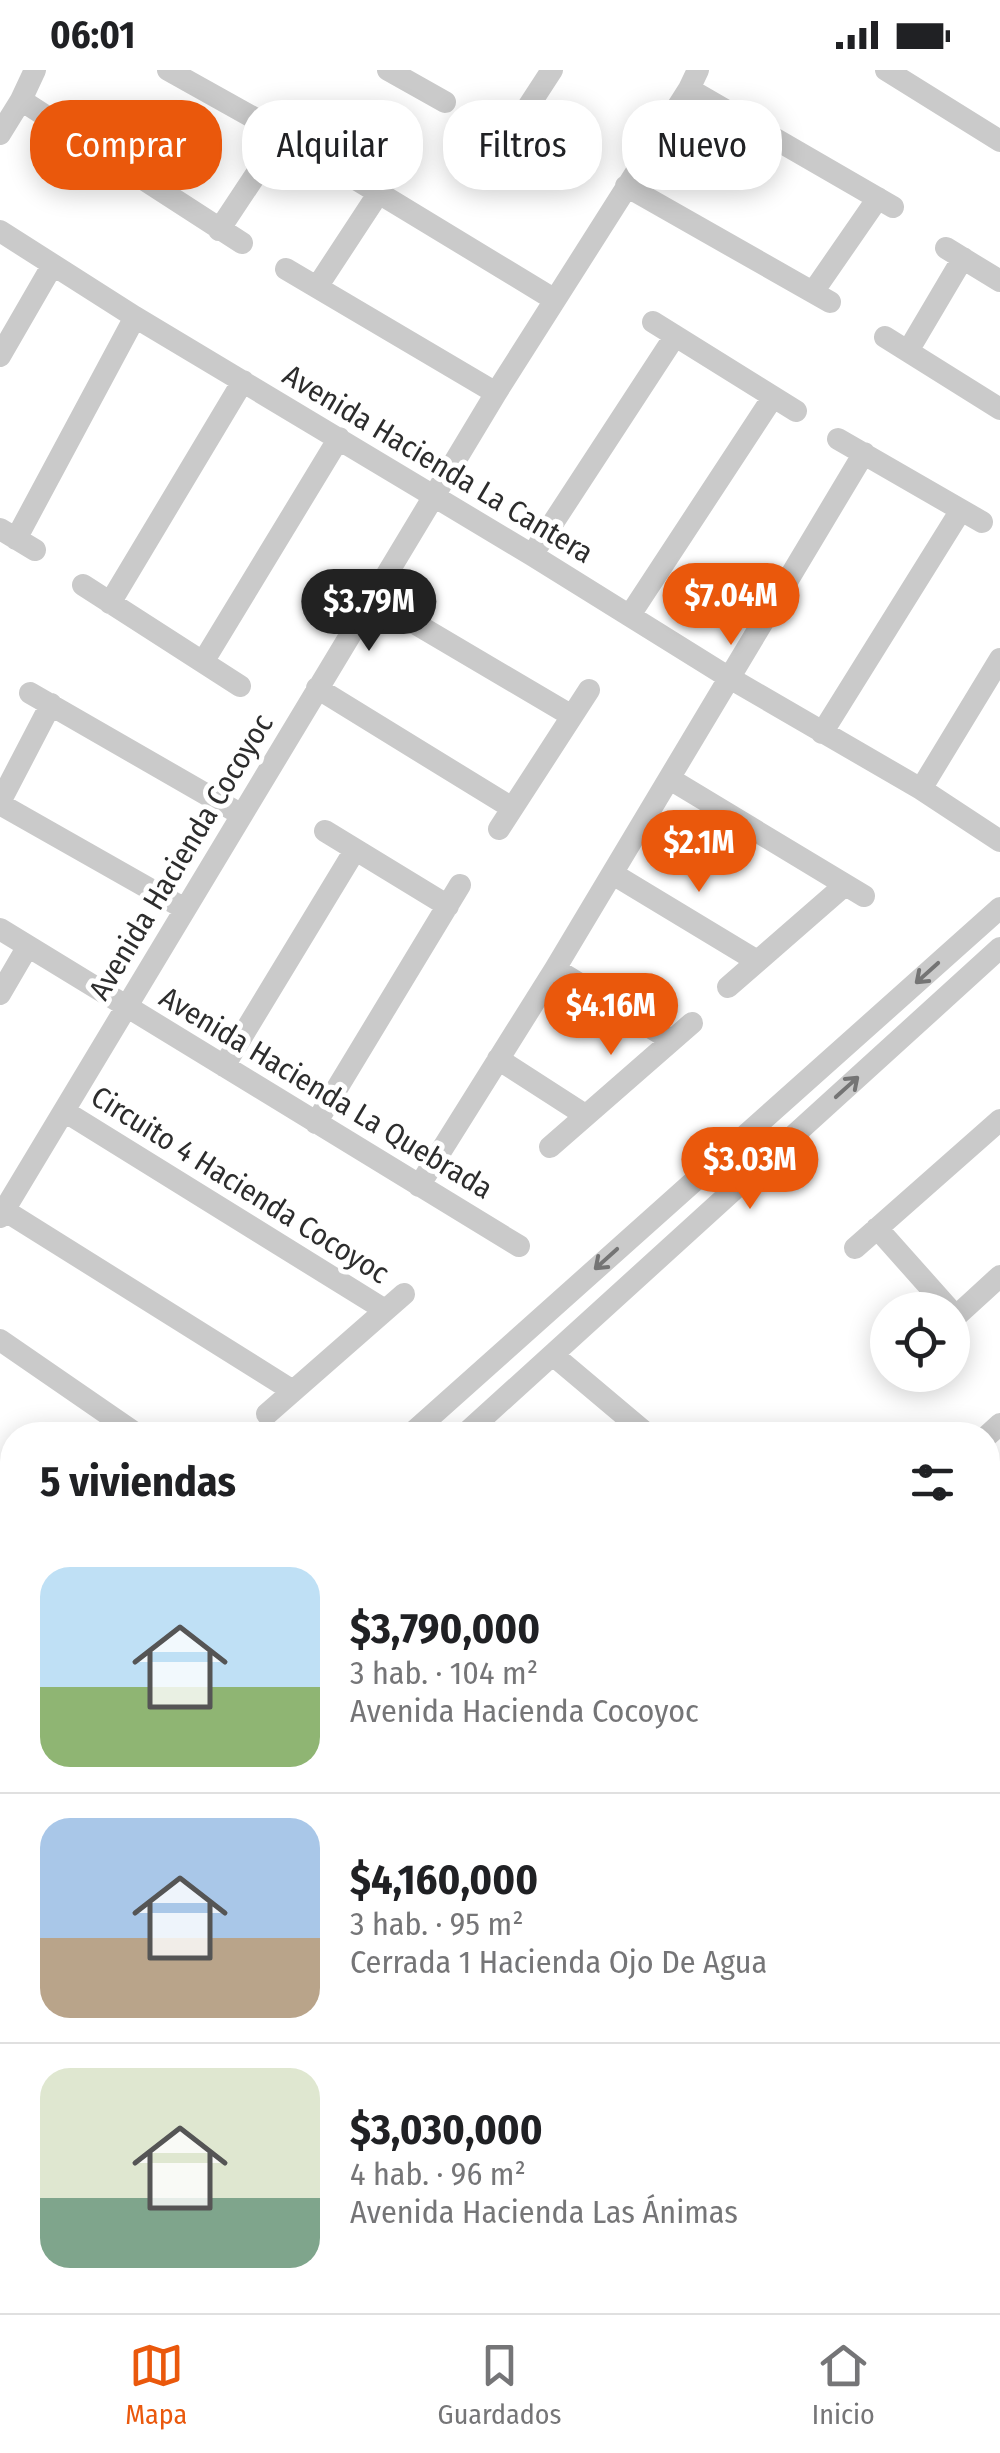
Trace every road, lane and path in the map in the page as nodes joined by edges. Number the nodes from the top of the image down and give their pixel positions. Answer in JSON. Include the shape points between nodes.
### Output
{"nodes":[{"id":1,"x":35,"y":70,"type":"edge"},
{"id":2,"x":168,"y":70,"type":"edge"},
{"id":3,"x":388,"y":70,"type":"edge"},
{"id":4,"x":552,"y":70,"type":"edge"},
{"id":5,"x":886,"y":70,"type":"edge"},
{"id":6,"x":910,"y":77,"type":"edge"},
{"id":7,"x":421,"y":78,"type":"edge"},
{"id":8,"x":694,"y":79,"type":"edge"},
{"id":9,"x":22,"y":100,"type":"junction"},
{"id":10,"x":443,"y":100,"type":"edge"},
{"id":11,"x":527,"y":100,"type":"edge"},
{"id":12,"x":726,"y":100,"type":"edge"},
{"id":13,"x":0,"y":134,"type":"edge"},
{"id":14,"x":782,"y":136,"type":"edge"},
{"id":15,"x":1000,"y":141,"type":"edge"},
{"id":16,"x":372,"y":190,"type":"edge"},
{"id":17,"x":624,"y":190,"type":"edge"},
{"id":18,"x":633,"y":190,"type":"edge"},
{"id":19,"x":378,"y":194,"type":"junction"},
{"id":20,"x":0,"y":230,"type":"edge"},
{"id":21,"x":220,"y":230,"type":"junction"},
{"id":22,"x":242,"y":243,"type":"dead end"},
{"id":23,"x":52,"y":266,"type":"junction"},
{"id":24,"x":286,"y":269,"type":"dead end"},
{"id":25,"x":1000,"y":280,"type":"edge"},
{"id":26,"x":317,"y":287,"type":"junction"},
{"id":27,"x":555,"y":300,"type":"junction"},
{"id":28,"x":135,"y":318,"type":"junction"},
{"id":29,"x":652,"y":322,"type":"dead end"},
{"id":30,"x":676,"y":336,"type":"junction"},
{"id":31,"x":885,"y":337,"type":"dead end"},
{"id":32,"x":908,"y":350,"type":"junction"},
{"id":33,"x":0,"y":356,"type":"edge"},
{"id":34,"x":243,"y":380,"type":"junction"},
{"id":35,"x":496,"y":393,"type":"junction"},
{"id":36,"x":773,"y":396,"type":"junction"},
{"id":37,"x":1000,"y":409,"type":"edge"},
{"id":38,"x":796,"y":411,"type":"dead end"},
{"id":39,"x":338,"y":438,"type":"junction"},
{"id":40,"x":838,"y":439,"type":"dead end"},
{"id":41,"x":864,"y":454,"type":"junction"},
{"id":42,"x":435,"y":496,"type":"junction"},
{"id":43,"x":17,"y":539,"type":"edge"},
{"id":44,"x":532,"y":556,"type":"junction"},
{"id":45,"x":83,"y":585,"type":"dead end"},
{"id":46,"x":372,"y":598,"type":"junction"},
{"id":47,"x":110,"y":603,"type":"junction"},
{"id":48,"x":630,"y":615,"type":"junction"},
{"id":49,"x":1000,"y":659,"type":"edge"},
{"id":50,"x":203,"y":662,"type":"junction"},
{"id":51,"x":728,"y":677,"type":"junction"},
{"id":52,"x":240,"y":686,"type":"dead end"},
{"id":53,"x":318,"y":688,"type":"junction"},
{"id":54,"x":589,"y":690,"type":"dead end"},
{"id":55,"x":572,"y":716,"type":"junction"},
{"id":56,"x":822,"y":733,"type":"junction"},
{"id":57,"x":670,"y":779,"type":"junction"},
{"id":58,"x":921,"y":788,"type":"junction"},
{"id":59,"x":0,"y":803,"type":"edge"},
{"id":60,"x":512,"y":808,"type":"junction"},
{"id":61,"x":242,"y":814,"type":"junction"},
{"id":62,"x":499,"y":829,"type":"dead end"},
{"id":63,"x":326,"y":831,"type":"dead end"},
{"id":64,"x":1000,"y":841,"type":"edge"},
{"id":65,"x":355,"y":850,"type":"junction"},
{"id":66,"x":612,"y":874,"type":"junction"},
{"id":67,"x":460,"y":885,"type":"dead end"},
{"id":68,"x":448,"y":906,"type":"junction"},
{"id":69,"x":1000,"y":908,"type":"edge"},
{"id":70,"x":185,"y":909,"type":"junction"},
{"id":71,"x":0,"y":929,"type":"edge"},
{"id":72,"x":28,"y":946,"type":"junction"},
{"id":73,"x":1000,"y":948,"type":"edge"},
{"id":74,"x":758,"y":961,"type":"junction"},
{"id":75,"x":555,"y":968,"type":"junction"},
{"id":76,"x":728,"y":987,"type":"dead end"},
{"id":77,"x":0,"y":994,"type":"edge"},
{"id":78,"x":126,"y":1006,"type":"junction"},
{"id":79,"x":692,"y":1023,"type":"dead end"},
{"id":80,"x":671,"y":1040,"type":"junction"},
{"id":81,"x":498,"y":1060,"type":"junction"},
{"id":82,"x":224,"y":1066,"type":"junction"},
{"id":83,"x":64,"y":1111,"type":"junction"},
{"id":84,"x":585,"y":1115,"type":"junction"},
{"id":85,"x":1000,"y":1120,"type":"edge"},
{"id":86,"x":316,"y":1123,"type":"junction"},
{"id":87,"x":550,"y":1146,"type":"dead end"},
{"id":88,"x":419,"y":1186,"type":"junction"},
{"id":89,"x":2,"y":1214,"type":"edge"},
{"id":90,"x":877,"y":1228,"type":"junction"},
{"id":91,"x":518,"y":1246,"type":"dead end"},
{"id":92,"x":855,"y":1248,"type":"dead end"},
{"id":93,"x":1000,"y":1276,"type":"edge"},
{"id":94,"x":933,"y":1292,"type":"edge"},
{"id":95,"x":404,"y":1294,"type":"dead end"},
{"id":96,"x":970,"y":1301,"type":"edge"},
{"id":97,"x":385,"y":1310,"type":"junction"},
{"id":98,"x":0,"y":1340,"type":"edge"},
{"id":99,"x":554,"y":1355,"type":"junction"},
{"id":100,"x":293,"y":1391,"type":"junction"},
{"id":101,"x":266,"y":1414,"type":"dead end"},
{"id":102,"x":119,"y":1422,"type":"edge"},
{"id":103,"x":425,"y":1422,"type":"edge"},
{"id":104,"x":479,"y":1422,"type":"edge"},
{"id":105,"x":633,"y":1422,"type":"edge"}],
"edges":[{"from":1,"to":9,"type":"street"},
{"from":2,"to":21,"type":"street","via":[[290,139]]},
{"from":3,"to":7,"type":"street"},
{"from":4,"to":11,"type":"street"},
{"from":5,"to":6,"type":"street"},
{"from":6,"to":15,"type":"street"},
{"from":7,"to":10,"type":"street"},
{"from":8,"to":12,"type":"street"},
{"from":9,"to":13,"type":"street"},
{"from":9,"to":21,"type":"street"},
{"from":14,"to":18,"type":"street","via":[[885,203],[822,297]]},
{"from":16,"to":19,"type":"street"},
{"from":17,"to":27,"type":"street","name":"Avenida Hacienda Cocoyoc"},
{"from":19,"to":26,"type":"street"},
{"from":19,"to":27,"type":"street"},
{"from":20,"to":23,"type":"street","name":"Avenida Hacienda La Cantera"},
{"from":21,"to":22,"type":"street"},
{"from":23,"to":28,"type":"street","name":"Avenida Hacienda La Cantera"},
{"from":23,"to":33,"type":"street"},
{"from":24,"to":26,"type":"street"},
{"from":25,"to":32,"type":"street","via":[[955,253]]},
{"from":26,"to":35,"type":"street"},
{"from":27,"to":35,"type":"street","name":"Avenida Hacienda Cocoyoc"},
{"from":28,"to":34,"type":"street","name":"Avenida Hacienda La Cantera"},
{"from":28,"to":43,"type":"street"},
{"from":29,"to":30,"type":"street"},
{"from":30,"to":36,"type":"street"},
{"from":30,"to":44,"type":"street"},
{"from":31,"to":32,"type":"street"},
{"from":32,"to":37,"type":"street"},
{"from":34,"to":39,"type":"street","name":"Avenida Hacienda La Cantera"},
{"from":34,"to":47,"type":"street"},
{"from":35,"to":42,"type":"street","name":"Avenida Hacienda Cocoyoc"},
{"from":36,"to":38,"type":"street"},
{"from":36,"to":48,"type":"street"},
{"from":39,"to":42,"type":"street","name":"Avenida Hacienda La Cantera"},
{"from":39,"to":50,"type":"street"},
{"from":40,"to":41,"type":"street"},
{"from":41,"to":51,"type":"street"},
{"from":41,"to":56,"type":"street","via":[[972,516]]},
{"from":42,"to":44,"type":"street","name":"Avenida Hacienda La Cantera"},
{"from":42,"to":46,"type":"street","name":"Avenida Hacienda Cocoyoc"},
{"from":44,"to":48,"type":"street","name":"Avenida Hacienda La Cantera"},
{"from":45,"to":47,"type":"street"},
{"from":46,"to":53,"type":"street","name":"Avenida Hacienda Cocoyoc"},
{"from":46,"to":55,"type":"street"},
{"from":47,"to":50,"type":"street"},
{"from":48,"to":51,"type":"street","name":"Avenida Hacienda La Cantera"},
{"from":49,"to":58,"type":"street"},
{"from":50,"to":52,"type":"street"},
{"from":51,"to":56,"type":"street","name":"Avenida Hacienda La Cantera"},
{"from":51,"to":57,"type":"street"},
{"from":53,"to":60,"type":"street"},
{"from":53,"to":61,"type":"street","name":"Avenida Hacienda Cocoyoc"},
{"from":54,"to":55,"type":"street"},
{"from":55,"to":60,"type":"street"},
{"from":56,"to":58,"type":"street","name":"Avenida Hacienda La Cantera"},
{"from":57,"to":66,"type":"street"},
{"from":57,"to":74,"type":"street","via":[[854,891]]},
{"from":58,"to":64,"type":"street","name":"Avenida Hacienda La Cantera"},
{"from":59,"to":61,"type":"street","via":[[40,698]]},
{"from":59,"to":70,"type":"street"},
{"from":60,"to":62,"type":"street"},
{"from":61,"to":70,"type":"street","name":"Avenida Hacienda Cocoyoc"},
{"from":63,"to":65,"type":"street"},
{"from":65,"to":68,"type":"street"},
{"from":65,"to":82,"type":"street"},
{"from":66,"to":74,"type":"street"},
{"from":66,"to":75,"type":"street"},
{"from":67,"to":68,"type":"street"},
{"from":68,"to":86,"type":"street"},
{"from":69,"to":103,"type":"street","one_way":true},
{"from":70,"to":78,"type":"street","name":"Avenida Hacienda Cocoyoc"},
{"from":71,"to":72,"type":"street","name":"Avenida Hacienda La Quebrada"},
{"from":72,"to":77,"type":"street"},
{"from":72,"to":78,"type":"street","name":"Avenida Hacienda La Quebrada"},
{"from":99,"to":73,"type":"street","one_way":true},
{"from":74,"to":76,"type":"street"},
{"from":75,"to":80,"type":"street"},
{"from":75,"to":81,"type":"street"},
{"from":78,"to":82,"type":"street","name":"Avenida Hacienda La Quebrada"},
{"from":78,"to":83,"type":"street","name":"Avenida Hacienda Cocoyoc"},
{"from":79,"to":80,"type":"street"},
{"from":80,"to":84,"type":"street"},
{"from":81,"to":84,"type":"street"},
{"from":81,"to":88,"type":"street"},
{"from":82,"to":86,"type":"street","name":"Avenida Hacienda La Quebrada"},
{"from":83,"to":89,"type":"street","name":"Avenida Hacienda Cocoyoc"},
{"from":83,"to":97,"type":"street","name":"Circuito 4 Hacienda Cocoyoc"},
{"from":84,"to":87,"type":"street"},
{"from":85,"to":90,"type":"street"},
{"from":86,"to":88,"type":"street","name":"Avenida Hacienda La Quebrada"},
{"from":88,"to":91,"type":"street","name":"Avenida Hacienda La Quebrada"},
{"from":89,"to":100,"type":"street"},
{"from":90,"to":92,"type":"street"},
{"from":90,"to":94,"type":"street"},
{"from":93,"to":96,"type":"street"},
{"from":95,"to":97,"type":"street","name":"Circuito 4 Hacienda Cocoyoc"},
{"from":97,"to":100,"type":"street","name":"Circuito 4 Hacienda Cocoyoc"},
{"from":98,"to":102,"type":"street"},
{"from":99,"to":104,"type":"street"},
{"from":99,"to":105,"type":"street"},
{"from":100,"to":101,"type":"street","name":"Circuito 4 Hacienda Cocoyoc"}]}
